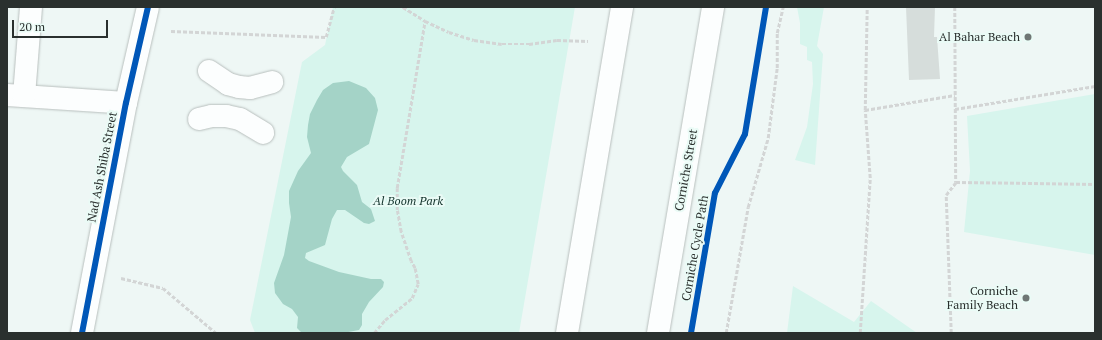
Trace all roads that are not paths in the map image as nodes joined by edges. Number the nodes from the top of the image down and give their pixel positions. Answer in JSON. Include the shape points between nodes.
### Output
{"nodes":[{"id":1,"x":32,"y":7,"type":"edge"},
{"id":2,"x":148,"y":7,"type":"edge"},
{"id":3,"x":622,"y":7,"type":"edge"},
{"id":4,"x":713,"y":7,"type":"edge"},
{"id":5,"x":209,"y":71,"type":"dead end"},
{"id":6,"x":272,"y":82,"type":"dead end"},
{"id":7,"x":15,"y":95,"type":"edge"},
{"id":8,"x":126,"y":103,"type":"junction"},
{"id":9,"x":199,"y":119,"type":"dead end"},
{"id":10,"x":263,"y":133,"type":"dead end"},
{"id":11,"x":82,"y":333,"type":"edge"},
{"id":12,"x":567,"y":333,"type":"edge"},
{"id":13,"x":658,"y":333,"type":"edge"}],
"edges":[{"from":1,"to":7,"type":"main road"},
{"from":2,"to":8,"type":"main road","name":"Nad Ash Shiba Street"},
{"from":3,"to":12,"type":"main road"},
{"from":4,"to":13,"type":"main road","name":"Corniche Street"},
{"from":5,"to":6,"type":"main road","via":[[228,84],[239,87],[250,88]]},
{"from":7,"to":8,"type":"main road"},
{"from":8,"to":11,"type":"main road","name":"Nad Ash Shiba Street"},
{"from":9,"to":10,"type":"main road","via":[[226,116],[240,119]]}]}
